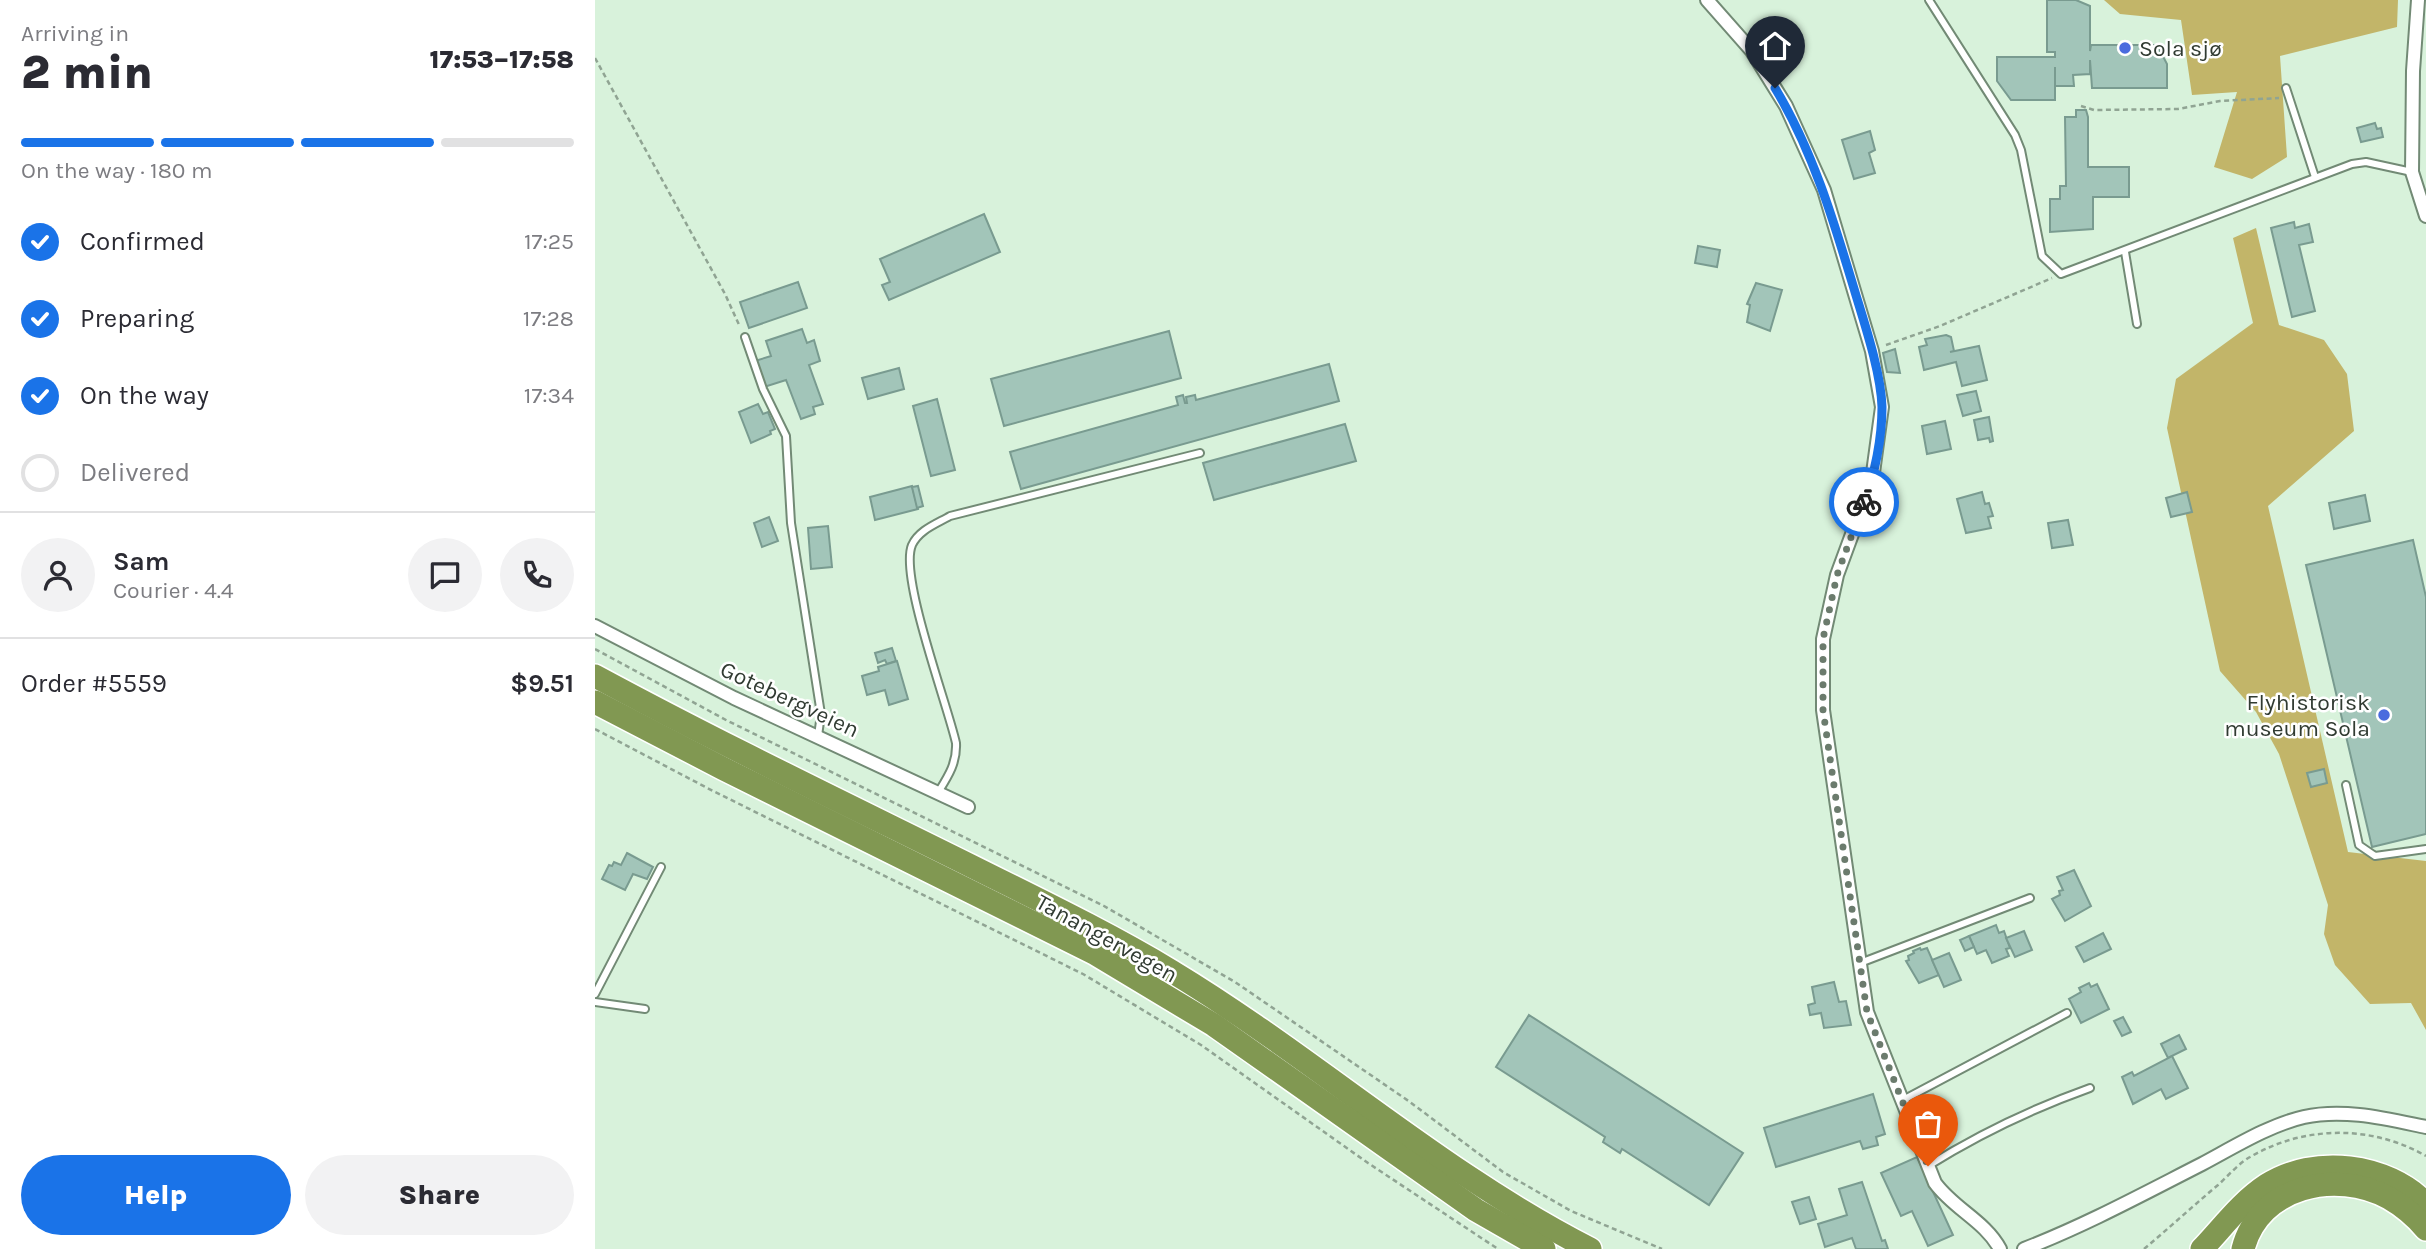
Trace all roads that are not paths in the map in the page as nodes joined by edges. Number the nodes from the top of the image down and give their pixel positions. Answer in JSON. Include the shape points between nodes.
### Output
{"nodes":[{"id":1,"x":1707,"y":0,"type":"edge"},
{"id":2,"x":1929,"y":0,"type":"edge"},
{"id":3,"x":2419,"y":0,"type":"edge"},
{"id":4,"x":2286,"y":88,"type":"dead end"},
{"id":5,"x":2412,"y":172,"type":"junction"},
{"id":6,"x":2315,"y":177,"type":"junction"},
{"id":7,"x":2426,"y":216,"type":"edge"},
{"id":8,"x":2125,"y":252,"type":"junction"},
{"id":9,"x":2137,"y":324,"type":"dead end"},
{"id":10,"x":745,"y":337,"type":"road end"},
{"id":11,"x":1200,"y":453,"type":"dead end"},
{"id":12,"x":595,"y":626,"type":"edge"},
{"id":13,"x":595,"y":676,"type":"edge"},
{"id":14,"x":595,"y":702,"type":"edge"},
{"id":15,"x":818,"y":736,"type":"junction"},
{"id":16,"x":2346,"y":785,"type":"dead end"},
{"id":17,"x":939,"y":791,"type":"junction"},
{"id":18,"x":968,"y":807,"type":"dead end"},
{"id":19,"x":2426,"y":849,"type":"edge"},
{"id":20,"x":661,"y":867,"type":"dead end"},
{"id":21,"x":2030,"y":898,"type":"dead end"},
{"id":22,"x":1858,"y":964,"type":"junction"},
{"id":23,"x":595,"y":994,"type":"edge"},
{"id":24,"x":595,"y":1002,"type":"edge"},
{"id":25,"x":646,"y":1009,"type":"dead end"},
{"id":26,"x":2067,"y":1013,"type":"dead end"},
{"id":27,"x":2090,"y":1088,"type":"dead end"},
{"id":28,"x":1901,"y":1101,"type":"junction"},
{"id":29,"x":2426,"y":1127,"type":"edge"},
{"id":30,"x":1928,"y":1166,"type":"junction"},
{"id":31,"x":2426,"y":1204,"type":"edge"},
{"id":32,"x":2426,"y":1228,"type":"edge"},
{"id":33,"x":1544,"y":1249,"type":"edge"},
{"id":34,"x":1590,"y":1249,"type":"edge"},
{"id":35,"x":2000,"y":1249,"type":"edge"},
{"id":36,"x":2024,"y":1249,"type":"edge"},
{"id":37,"x":2202,"y":1249,"type":"edge"},
{"id":38,"x":2243,"y":1249,"type":"edge"}],
"edges":[{"from":1,"to":22,"type":"street","via":[[1752,51],[1786,106],[1824,190],[1872,351],[1882,407],[1872,480],[1837,575],[1823,639],[1823,710]]},
{"from":2,"to":8,"type":"lane","via":[[2015,135],[2042,256],[2061,274]]},
{"from":3,"to":5,"type":"street"},
{"from":4,"to":6,"type":"lane"},
{"from":5,"to":6,"type":"lane","via":[[2366,162]]},
{"from":5,"to":7,"type":"street"},
{"from":6,"to":8,"type":"lane"},
{"from":8,"to":9,"type":"lane"},
{"from":10,"to":15,"type":"lane","via":[[786,436],[791,523],[821,714]]},
{"from":11,"to":17,"type":"lane","via":[[950,516],[919,533],[911,547],[912,586],[957,755]]},
{"from":12,"to":15,"type":"street","name":"Gotebergveien"},
{"from":13,"to":34,"type":"highway","name":"Tanangervegen","via":[[1105,933],[1227,1006],[1488,1192]]},
{"from":14,"to":33,"type":"highway","name":"Tanangervegen","via":[[1105,959],[1214,1025],[1476,1210]]},
{"from":15,"to":17,"type":"street","name":"Gotebergveien"},
{"from":16,"to":19,"type":"lane","via":[[2359,845],[2375,856]]},
{"from":17,"to":18,"type":"street","name":"Gotebergveien"},
{"from":20,"to":23,"type":"lane"},
{"from":21,"to":22,"type":"lane"},
{"from":22,"to":28,"type":"street","via":[[1867,1012]]},
{"from":24,"to":25,"type":"lane"},
{"from":26,"to":28,"type":"lane"},
{"from":27,"to":30,"type":"lane","via":[[2042,1106]]},
{"from":28,"to":30,"type":"street"},
{"from":29,"to":36,"type":"street","via":[[2362,1116],[2303,1118],[2231,1149],[2072,1231]]},
{"from":30,"to":35,"type":"street","via":[[1946,1198],[1984,1226]]},
{"from":31,"to":37,"type":"highway","via":[[2394,1181],[2362,1170],[2312,1168],[2267,1185]]},
{"from":32,"to":38,"type":"highway","via":[[2388,1197],[2359,1186],[2329,1184],[2296,1189],[2276,1200],[2255,1220]]}]}
